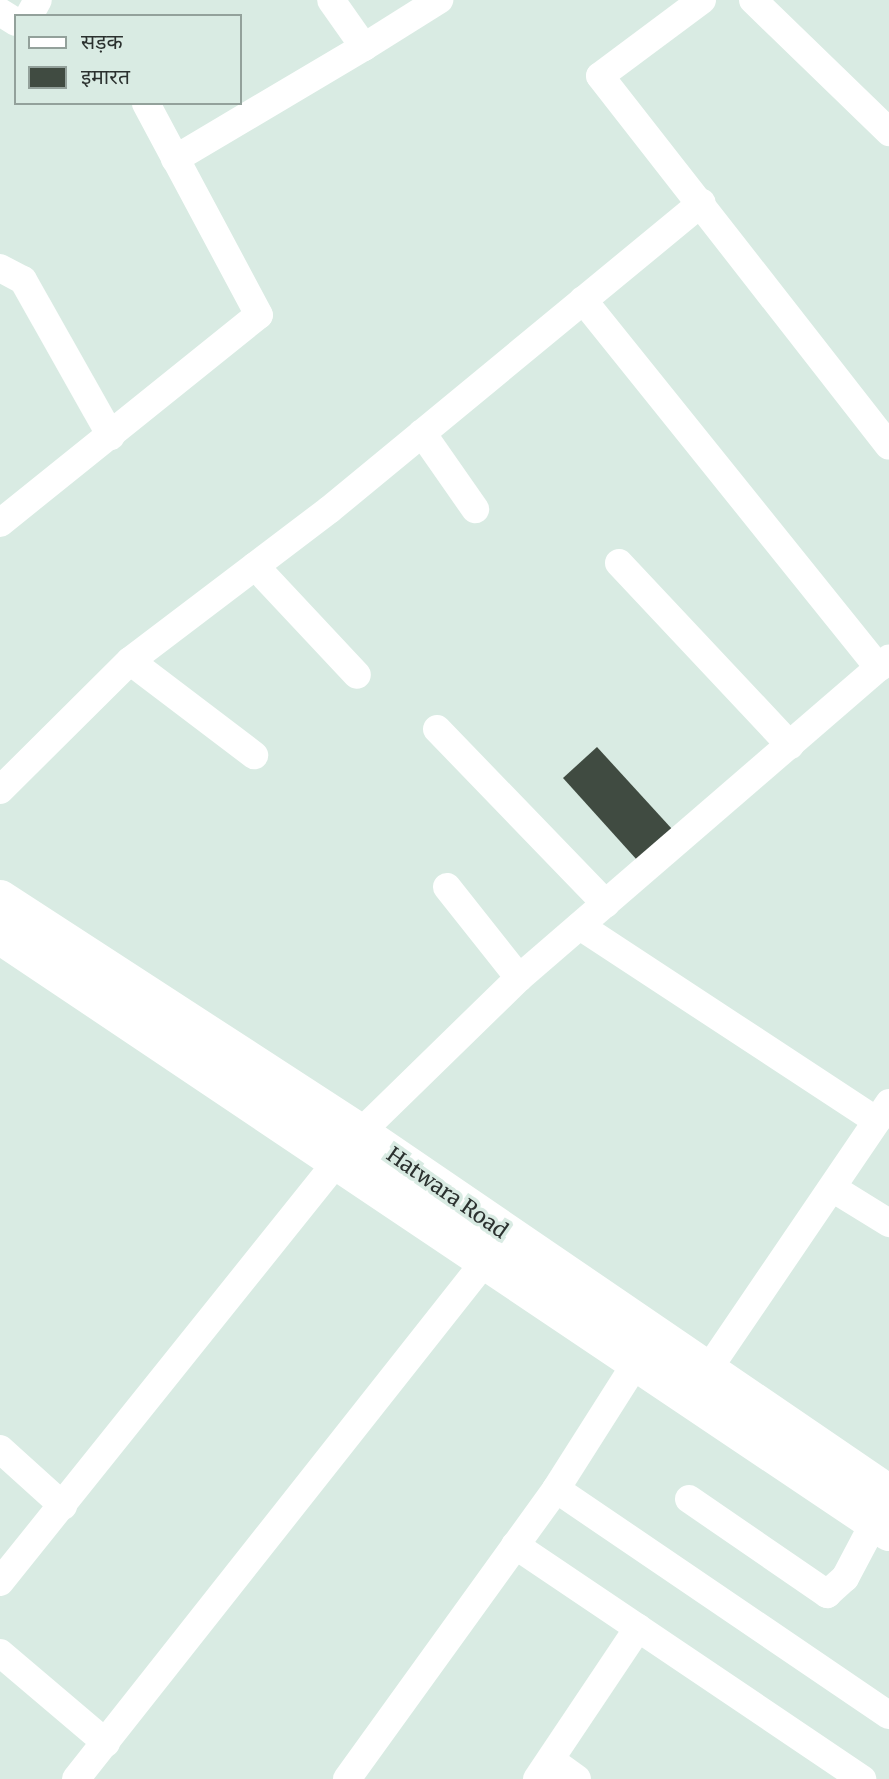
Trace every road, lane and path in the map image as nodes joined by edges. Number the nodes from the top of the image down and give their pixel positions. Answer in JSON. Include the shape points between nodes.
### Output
{"nodes":[{"id":1,"x":331,"y":0,"type":"edge"},
{"id":2,"x":439,"y":0,"type":"edge"},
{"id":3,"x":702,"y":0,"type":"edge"},
{"id":4,"x":753,"y":0,"type":"edge"},
{"id":5,"x":364,"y":47,"type":"junction"},
{"id":6,"x":147,"y":105,"type":"edge"},
{"id":7,"x":889,"y":132,"type":"edge"},
{"id":8,"x":176,"y":159,"type":"junction"},
{"id":9,"x":702,"y":203,"type":"junction"},
{"id":10,"x":0,"y":268,"type":"edge"},
{"id":11,"x":583,"y":300,"type":"junction"},
{"id":12,"x":422,"y":433,"type":"junction"},
{"id":13,"x":111,"y":436,"type":"junction"},
{"id":14,"x":889,"y":446,"type":"edge"},
{"id":15,"x":475,"y":509,"type":"dead end"},
{"id":16,"x":0,"y":523,"type":"edge"},
{"id":17,"x":619,"y":563,"type":"dead end"},
{"id":18,"x":255,"y":566,"type":"junction"},
{"id":19,"x":130,"y":661,"type":"junction"},
{"id":20,"x":884,"y":663,"type":"edge"},
{"id":21,"x":356,"y":675,"type":"dead end"},
{"id":22,"x":437,"y":730,"type":"dead end"},
{"id":23,"x":790,"y":745,"type":"junction"},
{"id":24,"x":254,"y":755,"type":"dead end"},
{"id":25,"x":0,"y":790,"type":"edge"},
{"id":26,"x":447,"y":887,"type":"dead end"},
{"id":27,"x":0,"y":899,"type":"edge"},
{"id":28,"x":606,"y":904,"type":"junction"},
{"id":29,"x":580,"y":926,"type":"junction"},
{"id":30,"x":0,"y":935,"type":"edge"},
{"id":31,"x":519,"y":978,"type":"junction"},
{"id":32,"x":883,"y":1112,"type":"edge"},
{"id":33,"x":349,"y":1146,"type":"junction"},
{"id":34,"x":834,"y":1189,"type":"junction"},
{"id":35,"x":889,"y":1223,"type":"edge"},
{"id":36,"x":486,"y":1260,"type":"junction"},
{"id":37,"x":645,"y":1348,"type":"junction"},
{"id":38,"x":706,"y":1371,"type":"junction"},
{"id":39,"x":0,"y":1449,"type":"edge"},
{"id":40,"x":556,"y":1489,"type":"junction"},
{"id":41,"x":688,"y":1499,"type":"dead end"},
{"id":42,"x":64,"y":1506,"type":"junction"},
{"id":43,"x":884,"y":1516,"type":"edge"},
{"id":44,"x":515,"y":1545,"type":"junction"},
{"id":45,"x":0,"y":1582,"type":"edge"},
{"id":46,"x":638,"y":1628,"type":"junction"},
{"id":47,"x":0,"y":1653,"type":"edge"},
{"id":48,"x":889,"y":1715,"type":"edge"},
{"id":49,"x":106,"y":1743,"type":"junction"},
{"id":50,"x":544,"y":1769,"type":"edge"},
{"id":51,"x":76,"y":1779,"type":"edge"},
{"id":52,"x":347,"y":1779,"type":"edge"},
{"id":53,"x":577,"y":1779,"type":"edge"},
{"id":54,"x":862,"y":1779,"type":"edge"}],
"edges":[{"from":1,"to":5,"type":"street"},
{"from":2,"to":5,"type":"street"},
{"from":3,"to":9,"type":"street","via":[[600,76]]},
{"from":4,"to":7,"type":"street"},
{"from":5,"to":8,"type":"street"},
{"from":6,"to":8,"type":"street"},
{"from":8,"to":13,"type":"street","via":[[259,314]]},
{"from":9,"to":11,"type":"street"},
{"from":9,"to":14,"type":"street"},
{"from":10,"to":13,"type":"street","via":[[23,280]]},
{"from":11,"to":12,"type":"street"},
{"from":11,"to":20,"type":"street"},
{"from":12,"to":15,"type":"street"},
{"from":12,"to":18,"type":"street"},
{"from":13,"to":16,"type":"street"},
{"from":17,"to":23,"type":"street"},
{"from":18,"to":19,"type":"street"},
{"from":18,"to":21,"type":"street"},
{"from":19,"to":24,"type":"street"},
{"from":19,"to":25,"type":"street"},
{"from":20,"to":23,"type":"street"},
{"from":22,"to":28,"type":"street"},
{"from":23,"to":28,"type":"street"},
{"from":26,"to":31,"type":"street"},
{"from":27,"to":33,"type":"street","name":"Hatwara Road"},
{"from":28,"to":29,"type":"street"},
{"from":29,"to":31,"type":"street"},
{"from":29,"to":32,"type":"street"},
{"from":30,"to":33,"type":"street"},
{"from":31,"to":33,"type":"street"},
{"from":32,"to":34,"type":"street"},
{"from":33,"to":36,"type":"street"},
{"from":33,"to":37,"type":"street","name":"Hatwara Road"},
{"from":33,"to":42,"type":"street"},
{"from":34,"to":35,"type":"street"},
{"from":34,"to":38,"type":"street"},
{"from":36,"to":37,"type":"street"},
{"from":36,"to":49,"type":"street"},
{"from":37,"to":38,"type":"street","name":"Hatwara Road"},
{"from":37,"to":40,"type":"street"},
{"from":37,"to":43,"type":"street"},
{"from":38,"to":43,"type":"street","name":"Hatwara Road"},
{"from":39,"to":42,"type":"street"},
{"from":40,"to":44,"type":"street"},
{"from":40,"to":48,"type":"street"},
{"from":41,"to":43,"type":"street","via":[[827,1594],[845,1578]]},
{"from":42,"to":45,"type":"street"},
{"from":44,"to":46,"type":"street"},
{"from":44,"to":52,"type":"street"},
{"from":46,"to":50,"type":"street"},
{"from":46,"to":54,"type":"street"},
{"from":47,"to":49,"type":"street"},
{"from":49,"to":51,"type":"street"},
{"from":50,"to":53,"type":"street"}]}
